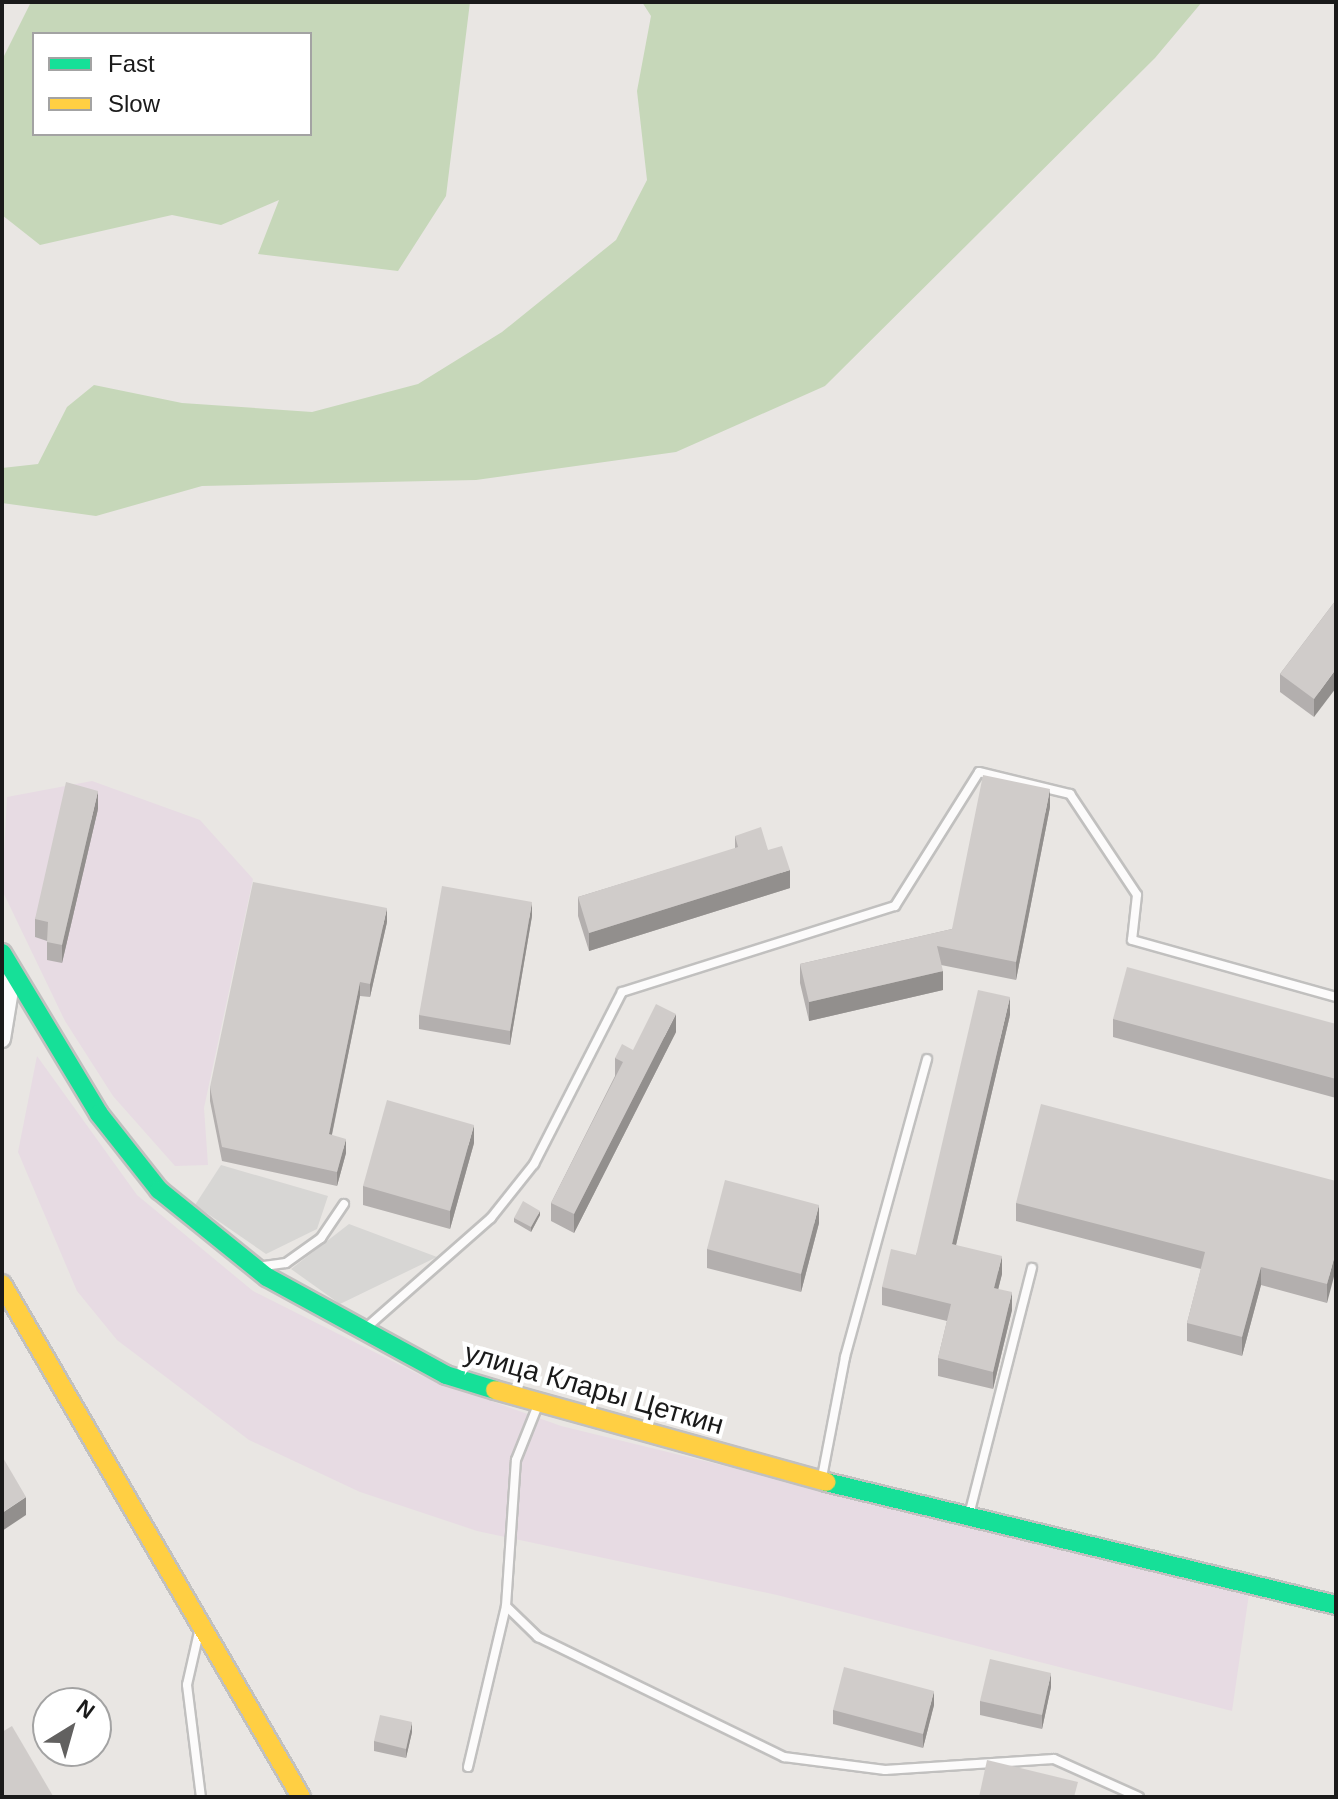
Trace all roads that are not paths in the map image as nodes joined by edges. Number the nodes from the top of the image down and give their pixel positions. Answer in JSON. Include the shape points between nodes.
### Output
{"nodes":[{"id":1,"x":2,"y":953,"type":"edge"},
{"id":2,"x":13,"y":972,"type":"junction"},
{"id":3,"x":1336,"y":997,"type":"edge"},
{"id":4,"x":2,"y":1039,"type":"edge"},
{"id":5,"x":927,"y":1059,"type":"dead end"},
{"id":6,"x":344,"y":1204,"type":"dead end"},
{"id":7,"x":256,"y":1268,"type":"junction"},
{"id":8,"x":1032,"y":1268,"type":"dead end"},
{"id":9,"x":2,"y":1284,"type":"edge"},
{"id":10,"x":363,"y":1330,"type":"junction"},
{"id":11,"x":538,"y":1403,"type":"junction"},
{"id":12,"x":821,"y":1480,"type":"junction"},
{"id":13,"x":969,"y":1516,"type":"junction"},
{"id":14,"x":1336,"y":1605,"type":"edge"},
{"id":15,"x":506,"y":1606,"type":"junction"},
{"id":16,"x":200,"y":1629,"type":"junction"},
{"id":17,"x":468,"y":1767,"type":"dead end"},
{"id":18,"x":201,"y":1797,"type":"edge"},
{"id":19,"x":301,"y":1797,"type":"edge"},
{"id":20,"x":1139,"y":1797,"type":"edge"}],
"edges":[{"from":1,"to":2,"type":"street","name":"улица Клары Цеткин"},
{"from":2,"to":4,"type":"street"},
{"from":2,"to":7,"type":"street","name":"улица Клары Цеткин","via":[[99,1114],[159,1190]]},
{"from":3,"to":10,"type":"lane","via":[[1132,940],[1137,895],[1070,794],[979,772],[895,906],[622,992],[534,1164],[491,1218]]},
{"from":5,"to":12,"type":"lane","via":[[845,1357]]},
{"from":6,"to":7,"type":"lane","via":[[321,1238],[298,1255]]},
{"from":7,"to":10,"type":"street","name":"улица Клары Цеткин"},
{"from":8,"to":13,"type":"lane"},
{"from":9,"to":16,"type":"street"},
{"from":10,"to":11,"type":"street","name":"улица Клары Цеткин","via":[[446,1375]]},
{"from":11,"to":12,"type":"street","name":"улица Клары Цеткин"},
{"from":11,"to":15,"type":"lane","via":[[516,1460]]},
{"from":12,"to":13,"type":"street","name":"улица Клары Цеткин"},
{"from":13,"to":14,"type":"street","name":"улица Клары Цеткин"},
{"from":15,"to":17,"type":"lane"},
{"from":15,"to":20,"type":"lane","via":[[538,1637],[784,1757],[885,1770],[1054,1759]]},
{"from":16,"to":18,"type":"lane","via":[[187,1685]]},
{"from":16,"to":19,"type":"street"}]}
